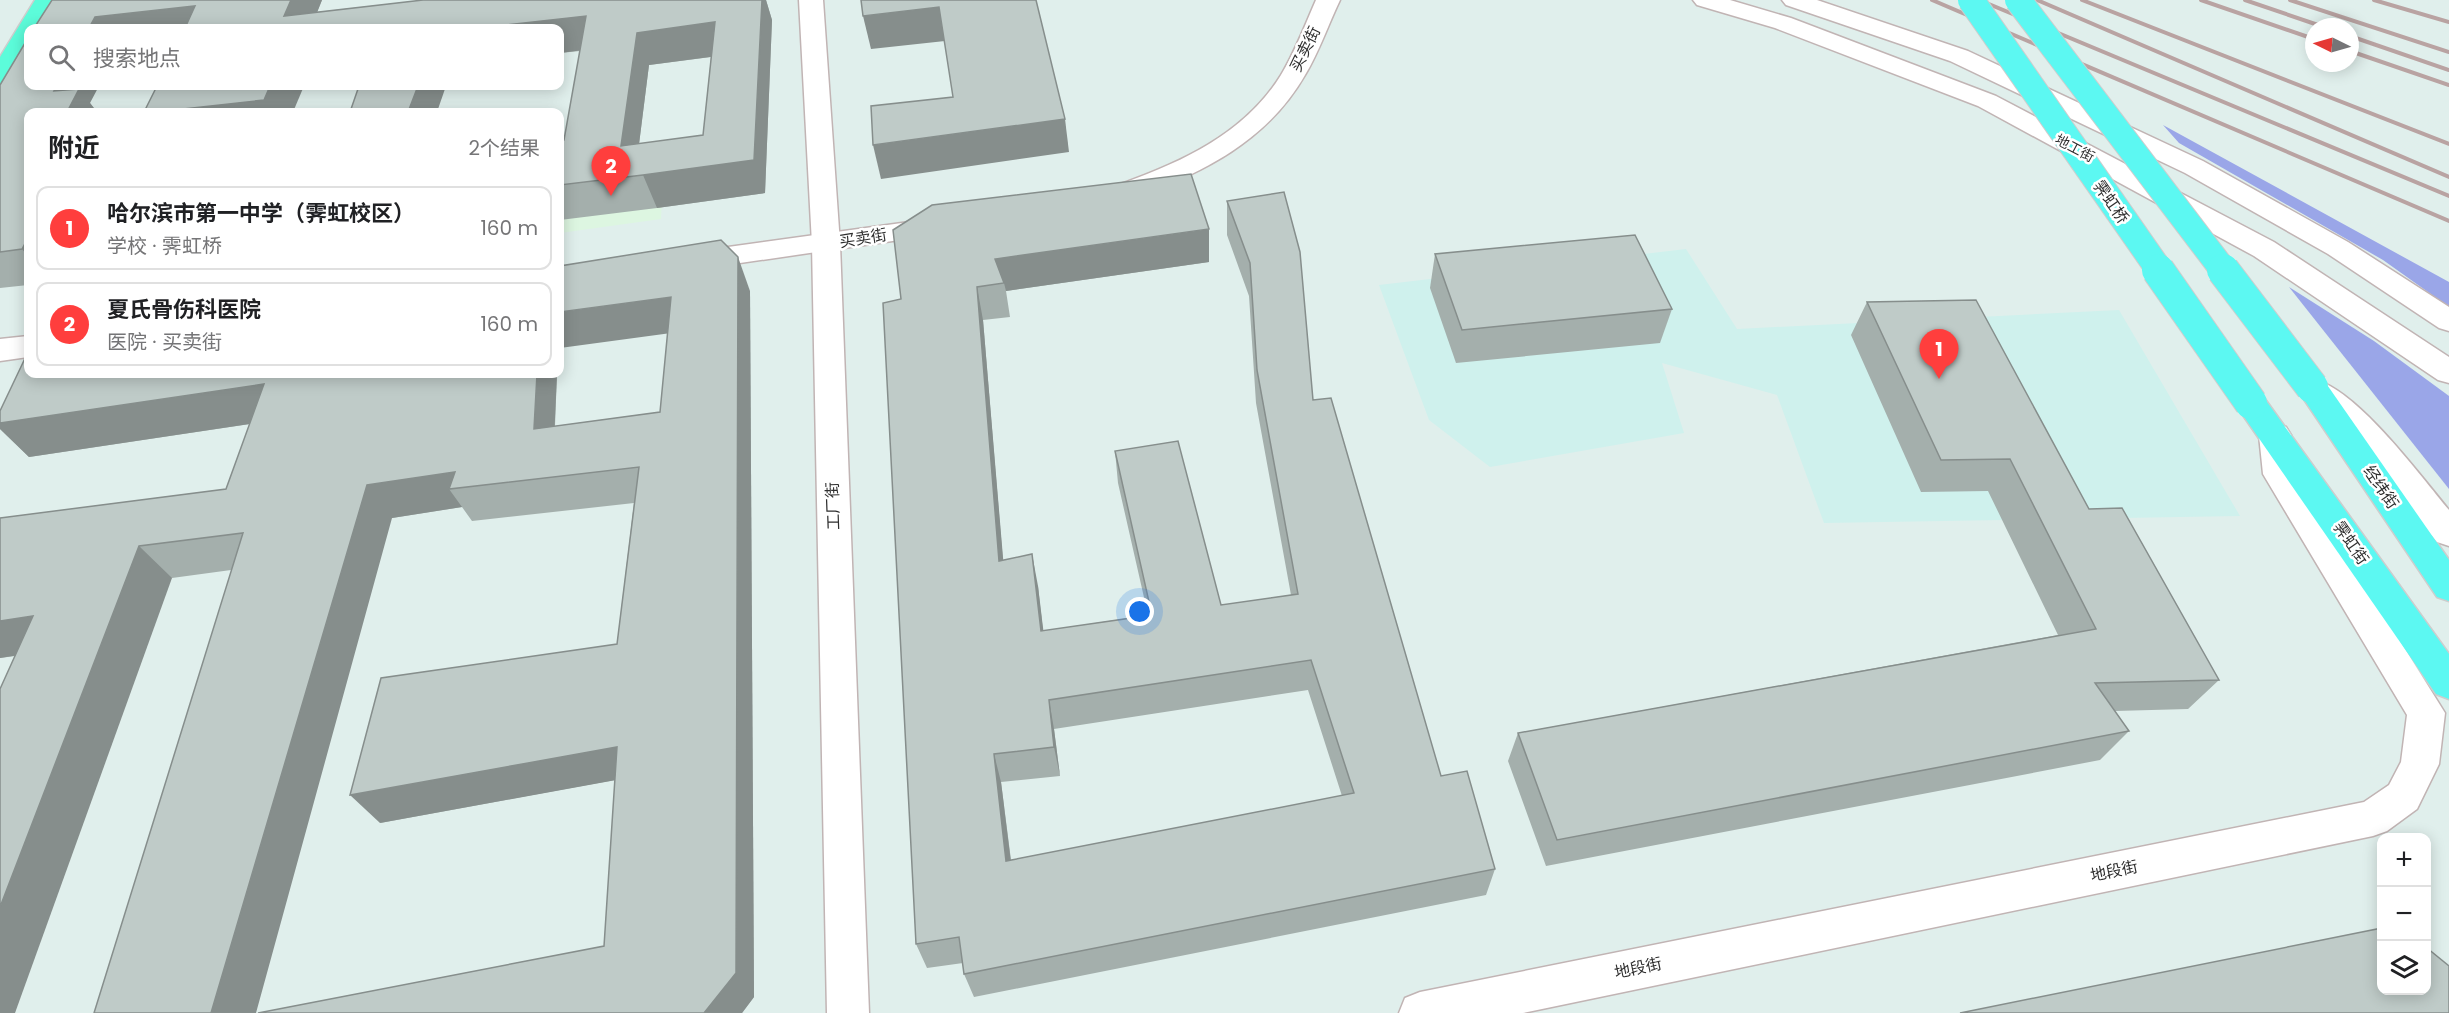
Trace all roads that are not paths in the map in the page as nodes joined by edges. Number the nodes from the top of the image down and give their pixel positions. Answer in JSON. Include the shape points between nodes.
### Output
{"nodes":[{"id":1,"x":47,"y":0,"type":"edge"},
{"id":2,"x":811,"y":0,"type":"edge"},
{"id":3,"x":1328,"y":0,"type":"edge"},
{"id":4,"x":1705,"y":0,"type":"edge"},
{"id":5,"x":1794,"y":0,"type":"edge"},
{"id":6,"x":1971,"y":0,"type":"edge"},
{"id":7,"x":2018,"y":0,"type":"edge"},
{"id":8,"x":32,"y":24,"type":"edge"},
{"id":9,"x":24,"y":37,"type":"edge"},
{"id":10,"x":0,"y":78,"type":"edge"},
{"id":11,"x":1098,"y":200,"type":"edge"},
{"id":12,"x":967,"y":222,"type":"edge"},
{"id":13,"x":826,"y":244,"type":"junction"},
{"id":14,"x":664,"y":265,"type":"edge"},
{"id":15,"x":2449,"y":321,"type":"edge"},
{"id":16,"x":24,"y":347,"type":"edge"},
{"id":17,"x":0,"y":350,"type":"edge"},
{"id":18,"x":2449,"y":372,"type":"edge"},
{"id":19,"x":2312,"y":387,"type":"junction"},
{"id":20,"x":2251,"y":403,"type":"joint"},
{"id":21,"x":2275,"y":435,"type":"junction"},
{"id":22,"x":2449,"y":533,"type":"edge"},
{"id":23,"x":2449,"y":587,"type":"edge"},
{"id":24,"x":2449,"y":682,"type":"edge"},
{"id":25,"x":848,"y":1013,"type":"edge"},
{"id":26,"x":1420,"y":1013,"type":"edge"}],
"edges":[{"from":1,"to":8,"type":"highway"},
{"from":2,"to":13,"type":"main road","name":"工厂街"},
{"from":3,"to":11,"type":"main road","name":"买卖街","via":[[1292,76],[1254,123],[1196,164],[1159,181]]},
{"from":4,"to":18,"type":"main road","name":"地工街","via":[[1783,23],[1987,101],[2264,249]]},
{"from":5,"to":15,"type":"main road","name":"地工街","via":[[1959,56],[2194,167],[2338,248]]},
{"from":6,"to":20,"type":"main road","name":"霁虹桥","bridge":true},
{"from":7,"to":19,"type":"main road","bridge":true},
{"from":9,"to":10,"type":"highway"},
{"from":12,"to":13,"type":"main road","name":"买卖街"},
{"from":13,"to":14,"type":"main road","name":"买卖街"},
{"from":13,"to":25,"type":"main road","name":"工厂街"},
{"from":16,"to":17,"type":"main road"},
{"from":19,"to":22,"type":"main road","via":[[2366,433]]},
{"from":19,"to":23,"type":"main road","name":"经纬街"},
{"from":20,"to":21,"type":"main road","name":"霁虹街"},
{"from":21,"to":24,"type":"main road","name":"霁虹街"},
{"from":21,"to":26,"type":"main road","name":"地段街","via":[[2279,474],[2426,713],[2420,764],[2403,797],[2373,818]]}]}
